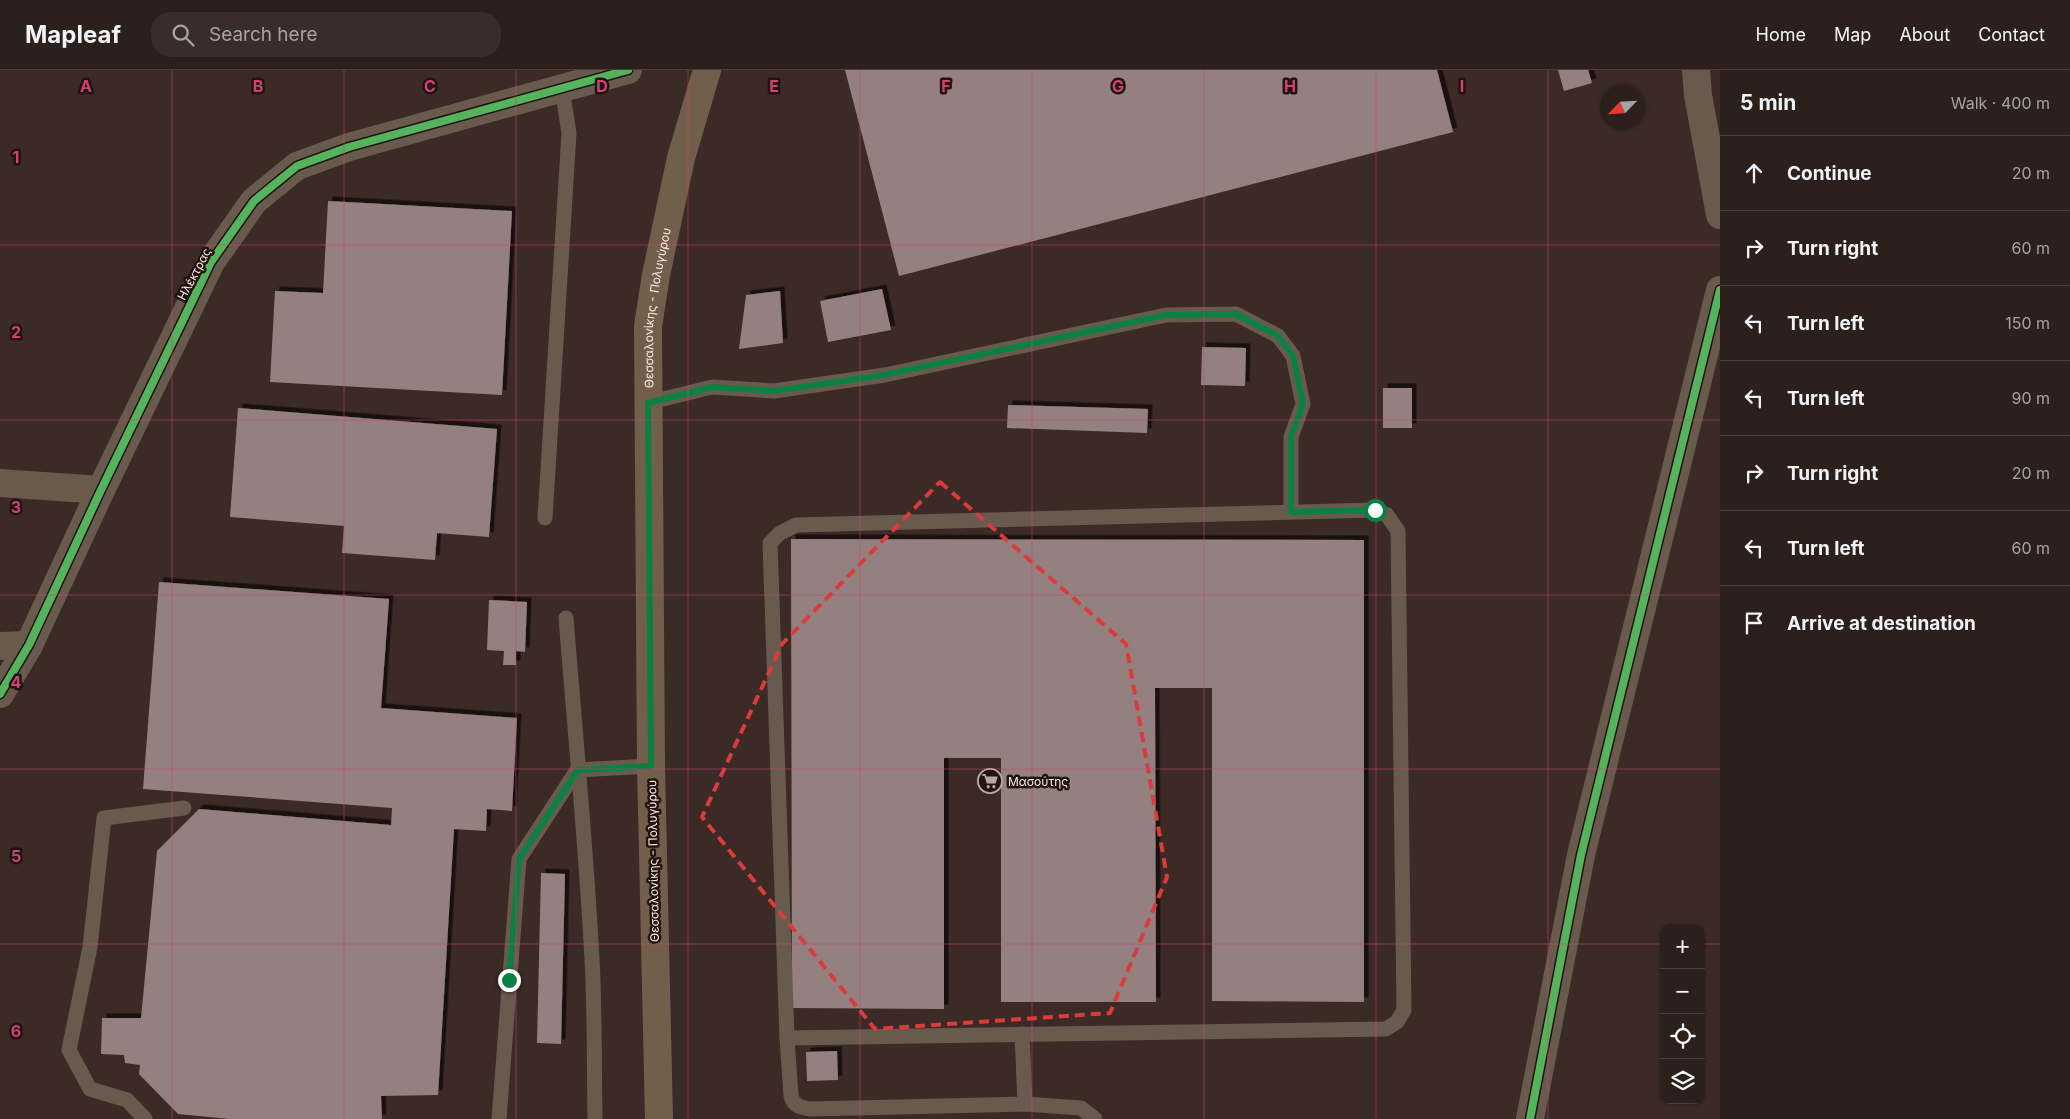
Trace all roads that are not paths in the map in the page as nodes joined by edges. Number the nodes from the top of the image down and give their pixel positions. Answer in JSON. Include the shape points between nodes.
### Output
{"nodes":[{"id":1,"x":628,"y":70,"type":"edge"},
{"id":2,"x":707,"y":70,"type":"edge"},
{"id":3,"x":1696,"y":70,"type":"edge"},
{"id":4,"x":562,"y":88,"type":"junction"},
{"id":5,"x":1720,"y":215,"type":"edge"},
{"id":6,"x":1720,"y":290,"type":"edge"},
{"id":7,"x":648,"y":403,"type":"junction"},
{"id":8,"x":0,"y":483,"type":"edge"},
{"id":9,"x":100,"y":490,"type":"junction"},
{"id":10,"x":1291,"y":512,"type":"junction"},
{"id":11,"x":544,"y":518,"type":"dead end"},
{"id":12,"x":566,"y":618,"type":"dead end"},
{"id":13,"x":29,"y":645,"type":"junction"},
{"id":14,"x":0,"y":646,"type":"edge"},
{"id":15,"x":0,"y":694,"type":"edge"},
{"id":16,"x":651,"y":766,"type":"junction"},
{"id":17,"x":578,"y":770,"type":"junction"},
{"id":18,"x":184,"y":808,"type":"dead end"},
{"id":19,"x":1022,"y":1034,"type":"junction"},
{"id":20,"x":787,"y":1038,"type":"junction"},
{"id":21,"x":1025,"y":1104,"type":"junction"},
{"id":22,"x":145,"y":1119,"type":"edge"},
{"id":23,"x":499,"y":1119,"type":"edge"},
{"id":24,"x":595,"y":1119,"type":"edge"},
{"id":25,"x":658,"y":1119,"type":"edge"},
{"id":26,"x":1095,"y":1119,"type":"edge"},
{"id":27,"x":1530,"y":1119,"type":"edge"}],
"edges":[{"from":1,"to":4,"type":"street","name":"Ηλέκτρας"},
{"from":2,"to":7,"type":"main road","name":"Θεσσαλονίκης - Πολυγύρου","via":[[681,158],[656,275],[648,326]]},
{"from":3,"to":5,"type":"street"},
{"from":4,"to":9,"type":"street","name":"Ηλέκτρας","via":[[349,147],[297,166],[254,202],[211,262]]},
{"from":4,"to":11,"type":"lane","via":[[569,133]]},
{"from":6,"to":27,"type":"street","via":[[1581,855]]},
{"from":7,"to":10,"type":"lane","via":[[712,387],[774,391],[884,375],[1166,315],[1236,314],[1278,336],[1293,356],[1303,404],[1291,437]]},
{"from":7,"to":16,"type":"main road","name":"Θεσσαλονίκης - Πολυγύρου"},
{"from":8,"to":9,"type":"street"},
{"from":9,"to":13,"type":"street","name":"Ηλέκτρας"},
{"from":10,"to":19,"type":"lane","via":[[1375,510],[1387,515],[1398,531],[1404,1010],[1397,1022],[1386,1029]]},
{"from":10,"to":20,"type":"lane","via":[[796,525],[780,533],[770,543]]},
{"from":12,"to":17,"type":"lane"},
{"from":13,"to":14,"type":"street"},
{"from":13,"to":15,"type":"street","name":"Ηλέκτρας"},
{"from":16,"to":17,"type":"lane"},
{"from":16,"to":25,"type":"main road","name":"Θεσσαλονίκης - Πολυγύρου"},
{"from":17,"to":23,"type":"lane","via":[[519,859]]},
{"from":17,"to":24,"type":"lane","via":[[592,962]]},
{"from":18,"to":22,"type":"lane","via":[[104,818],[90,947],[69,1050],[90,1089],[127,1100]]},
{"from":19,"to":20,"type":"lane"},
{"from":19,"to":21,"type":"lane"},
{"from":20,"to":21,"type":"lane","via":[[791,1096],[793,1104],[798,1107]]},
{"from":21,"to":26,"type":"lane","via":[[1081,1108]]}]}
